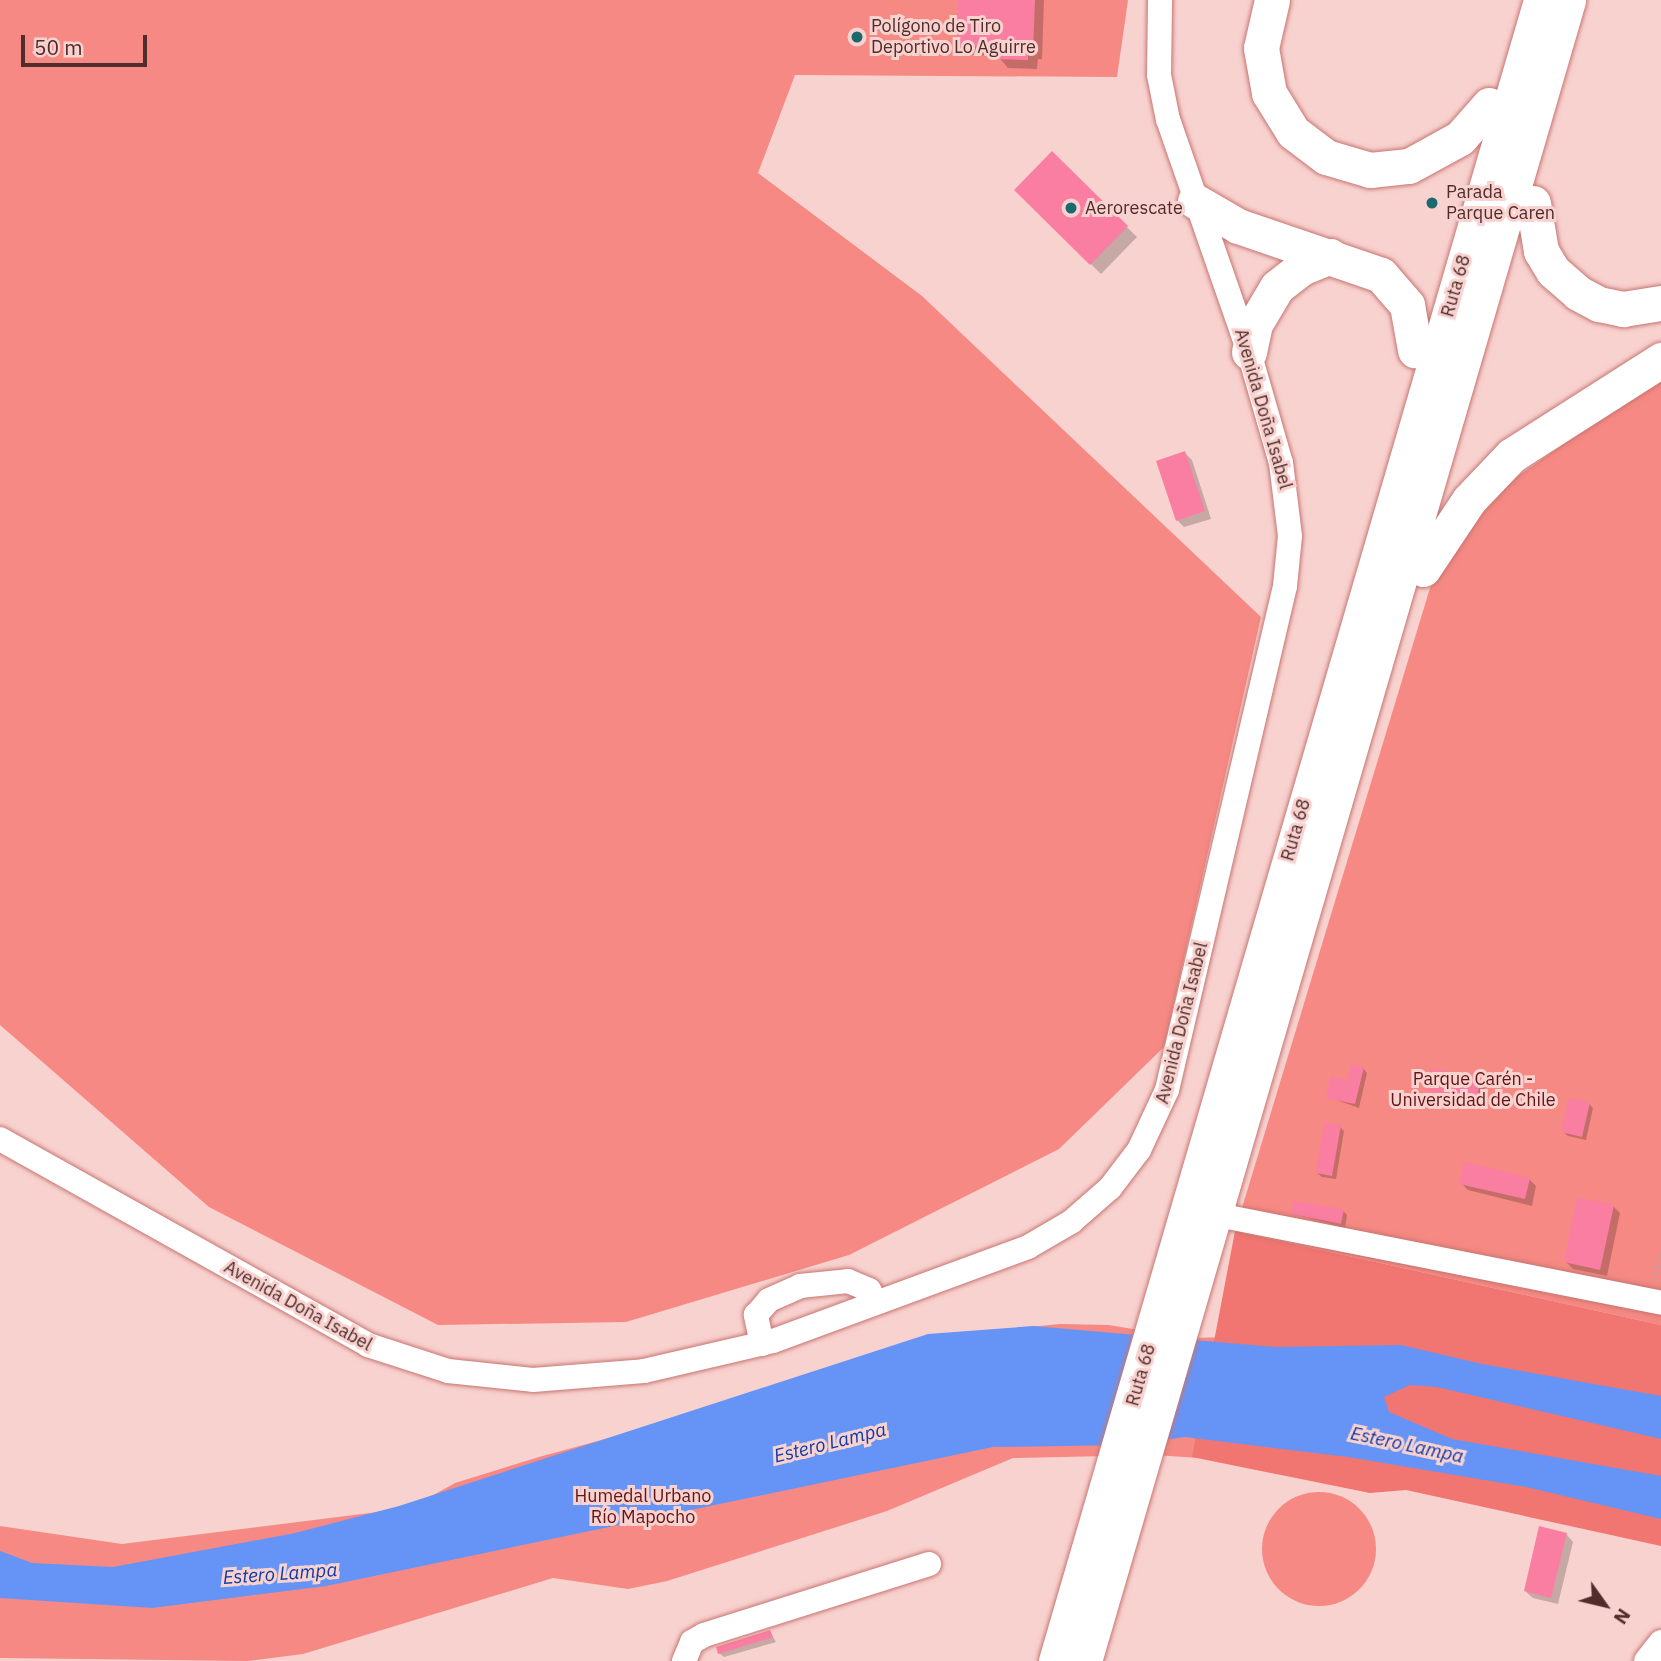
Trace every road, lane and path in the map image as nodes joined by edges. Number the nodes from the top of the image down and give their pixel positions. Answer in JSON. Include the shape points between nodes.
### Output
{"nodes":[{"id":1,"x":1160,"y":0,"type":"edge"},
{"id":2,"x":1272,"y":0,"type":"edge"},
{"id":3,"x":1518,"y":0,"type":"edge"},
{"id":4,"x":1541,"y":0,"type":"edge"},
{"id":5,"x":1568,"y":0,"type":"edge"},
{"id":6,"x":1592,"y":0,"type":"edge"},
{"id":7,"x":1489,"y":105,"type":"junction"},
{"id":8,"x":1195,"y":201,"type":"junction"},
{"id":9,"x":1533,"y":203,"type":"junction"},
{"id":10,"x":1331,"y":256,"type":"junction"},
{"id":11,"x":1661,"y":303,"type":"edge"},
{"id":12,"x":1415,"y":350,"type":"junction"},
{"id":13,"x":1249,"y":352,"type":"junction"},
{"id":14,"x":1661,"y":360,"type":"edge"},
{"id":15,"x":1423,"y":569,"type":"junction"},
{"id":16,"x":1323,"y":737,"type":"junction"},
{"id":17,"x":1296,"y":923,"type":"junction"},
{"id":18,"x":0,"y":1139,"type":"edge"},
{"id":19,"x":1213,"y":1214,"type":"junction"},
{"id":20,"x":1661,"y":1248,"type":"edge"},
{"id":21,"x":1656,"y":1301,"type":"edge"},
{"id":22,"x":876,"y":1302,"type":"junction"},
{"id":23,"x":1168,"y":1325,"type":"junction"},
{"id":24,"x":762,"y":1344,"type":"junction"},
{"id":25,"x":1118,"y":1499,"type":"junction"},
{"id":26,"x":929,"y":1564,"type":"dead end"},
{"id":27,"x":1661,"y":1642,"type":"edge"},
{"id":28,"x":684,"y":1661,"type":"edge"},
{"id":29,"x":1056,"y":1661,"type":"edge"},
{"id":30,"x":1084,"y":1661,"type":"edge"},
{"id":31,"x":1646,"y":1661,"type":"edge"}],
"edges":[{"from":1,"to":8,"type":"street","name":"Avenida Doña Isabel","via":[[1159,75],[1178,159]]},
{"from":2,"to":7,"type":"highway","via":[[1261,48],[1269,93],[1293,132],[1326,157],[1370,170],[1409,166],[1460,138]]},
{"from":3,"to":7,"type":"highway"},
{"from":4,"to":16,"type":"highway","name":"Ruta 68"},
{"from":5,"to":17,"type":"highway","name":"Ruta 68"},
{"from":6,"to":9,"type":"highway"},
{"from":7,"to":12,"type":"highway"},
{"from":8,"to":10,"type":"highway","via":[[1238,226]]},
{"from":8,"to":13,"type":"street","name":"Avenida Doña Isabel"},
{"from":9,"to":11,"type":"highway","via":[[1541,251],[1565,283],[1588,299],[1611,307]]},
{"from":9,"to":15,"type":"highway"},
{"from":10,"to":12,"type":"highway","via":[[1371,270],[1396,289],[1410,314]]},
{"from":10,"to":13,"type":"highway","via":[[1301,268],[1277,287],[1255,324]]},
{"from":12,"to":16,"type":"highway","via":[[1356,563]]},
{"from":13,"to":22,"type":"street","name":"Avenida Doña Isabel","via":[[1286,487],[1289,561],[1160,1110],[1125,1170],[1071,1222],[1028,1247]]},
{"from":14,"to":15,"type":"highway","via":[[1512,455],[1469,500]]},
{"from":15,"to":17,"type":"highway","via":[[1360,772]]},
{"from":16,"to":23,"type":"highway","name":"Ruta 68"},
{"from":17,"to":19,"type":"highway","name":"Ruta 68"},
{"from":18,"to":24,"type":"street","name":"Avenida Doña Isabel","via":[[340,1331],[423,1365],[499,1378],[567,1380],[664,1367]]},
{"from":19,"to":21,"type":"street"},
{"from":19,"to":23,"type":"highway","name":"Ruta 68"},
{"from":20,"to":21,"type":"path"},
{"from":22,"to":24,"type":"street","name":"Avenida Doña Isabel"},
{"from":22,"to":24,"type":"street","via":[[869,1290],[848,1281],[800,1286],[769,1300],[756,1315]]},
{"from":23,"to":25,"type":"highway","name":"Ruta 68"},
{"from":25,"to":29,"type":"highway","name":"Ruta 68"},
{"from":25,"to":30,"type":"highway","name":"Ruta 68"},
{"from":26,"to":28,"type":"street","via":[[704,1635],[688,1648]]},
{"from":27,"to":31,"type":"street"}]}
